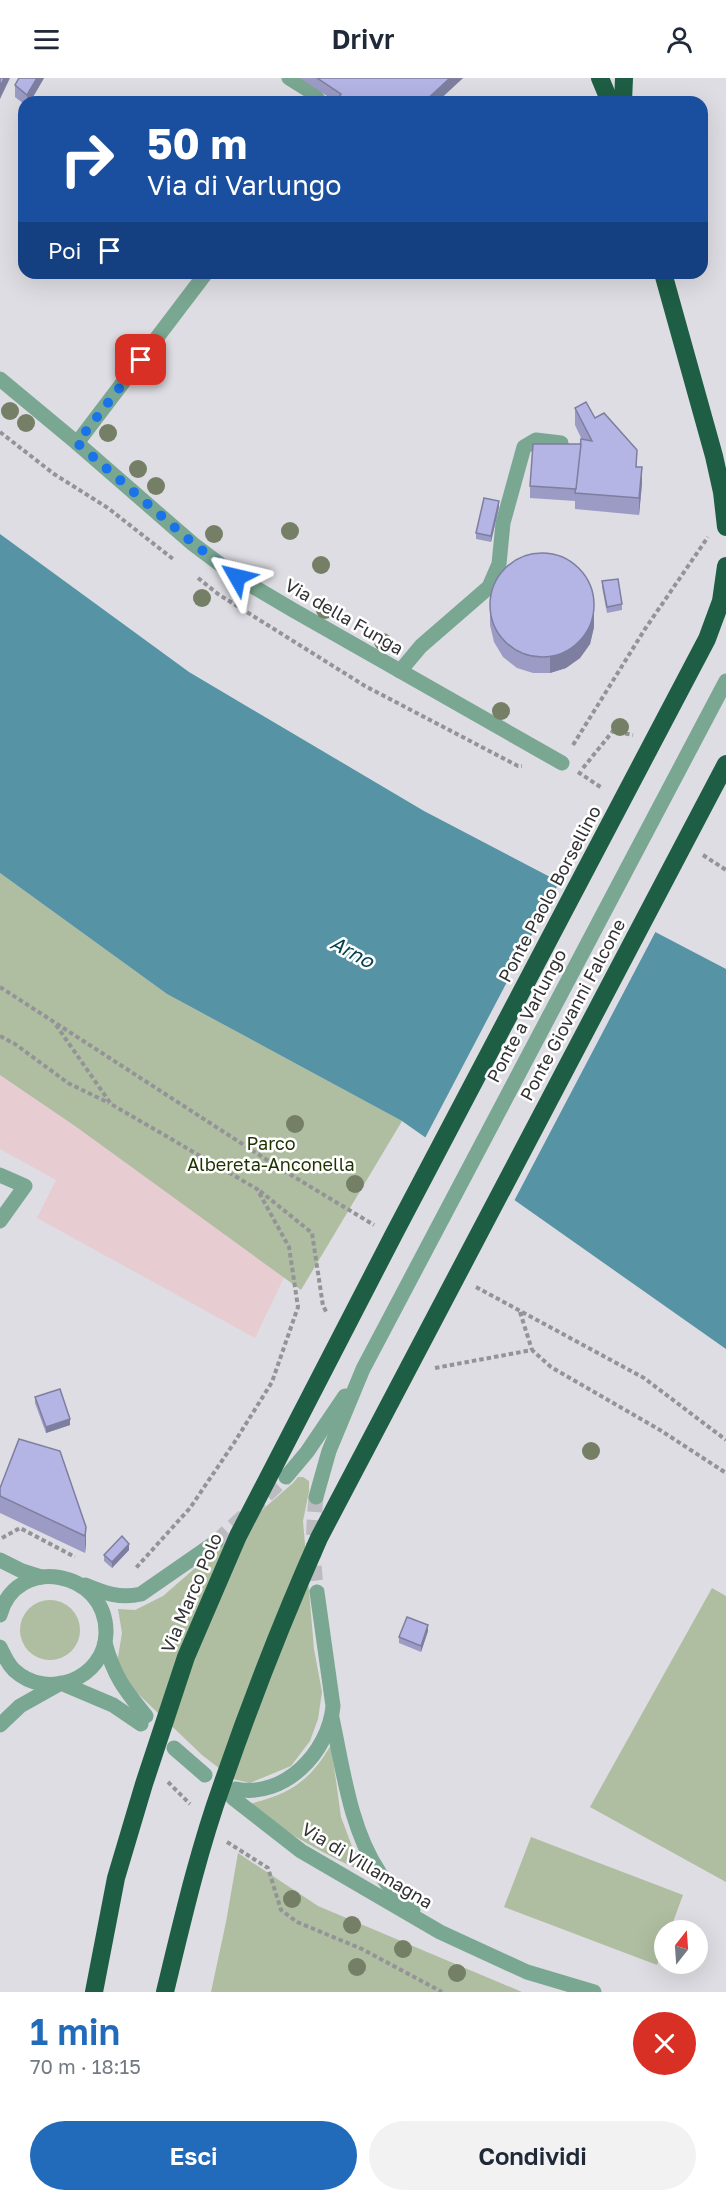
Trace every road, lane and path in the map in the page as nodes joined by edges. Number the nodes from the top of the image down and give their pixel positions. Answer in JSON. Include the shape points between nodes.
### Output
{"nodes":[{"id":1,"x":289,"y":78,"type":"edge"},
{"id":2,"x":600,"y":78,"type":"edge"},
{"id":3,"x":624,"y":78,"type":"edge"},
{"id":4,"x":315,"y":96,"type":"edge"},
{"id":5,"x":608,"y":96,"type":"edge"},
{"id":6,"x":623,"y":96,"type":"edge"},
{"id":7,"x":201,"y":279,"type":"edge"},
{"id":8,"x":665,"y":279,"type":"edge"},
{"id":9,"x":0,"y":379,"type":"edge"},
{"id":10,"x":0,"y":432,"type":"edge"},
{"id":11,"x":561,"y":442,"type":"edge"},
{"id":12,"x":77,"y":443,"type":"junction"},
{"id":13,"x":108,"y":508,"type":"dead end"},
{"id":14,"x":719,"y":530,"type":"edge"},
{"id":15,"x":726,"y":566,"type":"edge"},
{"id":16,"x":400,"y":671,"type":"junction"},
{"id":17,"x":726,"y":681,"type":"edge"},
{"id":18,"x":613,"y":731,"type":"dead end"},
{"id":19,"x":562,"y":763,"type":"joint"},
{"id":20,"x":726,"y":764,"type":"edge"},
{"id":21,"x":579,"y":773,"type":"dead end"},
{"id":22,"x":0,"y":987,"type":"edge"},
{"id":23,"x":57,"y":1025,"type":"junction"},
{"id":24,"x":0,"y":1036,"type":"edge"},
{"id":25,"x":111,"y":1104,"type":"junction"},
{"id":26,"x":0,"y":1174,"type":"edge"},
{"id":27,"x":257,"y":1189,"type":"junction"},
{"id":28,"x":0,"y":1221,"type":"edge"},
{"id":29,"x":386,"y":1231,"type":"junction"},
{"id":30,"x":473,"y":1285,"type":"dead end"},
{"id":31,"x":520,"y":1312,"type":"junction"},
{"id":32,"x":331,"y":1322,"type":"dead end"},
{"id":33,"x":532,"y":1350,"type":"junction"},
{"id":34,"x":363,"y":1369,"type":"junction"},
{"id":35,"x":428,"y":1369,"type":"dead end"},
{"id":36,"x":726,"y":1440,"type":"edge"},
{"id":37,"x":726,"y":1473,"type":"edge"},
{"id":38,"x":286,"y":1477,"type":"tunnel mouth"},
{"id":39,"x":316,"y":1497,"type":"tunnel mouth"},
{"id":40,"x":216,"y":1542,"type":"tunnel mouth"},
{"id":41,"x":0,"y":1560,"type":"edge"},
{"id":42,"x":133,"y":1571,"type":"dead end"},
{"id":43,"x":41,"y":1577,"type":"junction"},
{"id":44,"x":76,"y":1582,"type":"junction"},
{"id":45,"x":317,"y":1592,"type":"tunnel mouth"},
{"id":46,"x":0,"y":1615,"type":"edge"},
{"id":47,"x":105,"y":1642,"type":"junction"},
{"id":48,"x":0,"y":1648,"type":"edge"},
{"id":49,"x":61,"y":1683,"type":"junction"},
{"id":50,"x":332,"y":1718,"type":"junction"},
{"id":51,"x":0,"y":1725,"type":"edge"},
{"id":52,"x":174,"y":1748,"type":"dead end"},
{"id":53,"x":205,"y":1775,"type":"dead end"},
{"id":54,"x":488,"y":1955,"type":"junction"},
{"id":55,"x":94,"y":1992,"type":"edge"},
{"id":56,"x":165,"y":1992,"type":"edge"},
{"id":57,"x":594,"y":1992,"type":"edge"}],
"edges":[{"from":1,"to":4,"type":"street"},
{"from":2,"to":5,"type":"highway"},
{"from":3,"to":6,"type":"highway"},
{"from":7,"to":12,"type":"street"},
{"from":8,"to":14,"type":"highway","via":[[723,492]]},
{"from":9,"to":12,"type":"street","name":"Via della Funga"},
{"from":10,"to":13,"type":"path","via":[[54,474]]},
{"from":11,"to":16,"type":"street","via":[[536,440],[524,447],[503,523],[499,564],[489,587],[421,646]]},
{"from":12,"to":16,"type":"street","name":"Via della Funga","via":[[237,577]]},
{"from":14,"to":19,"type":"path","via":[[645,629]]},
{"from":15,"to":29,"type":"highway","name":"Ponte Paolo Borsellino","via":[[721,601],[707,639]]},
{"from":16,"to":19,"type":"street","name":"Via della Funga"},
{"from":17,"to":34,"type":"street","name":"Ponte a Varlungo"},
{"from":18,"to":21,"type":"path"},
{"from":20,"to":56,"type":"highway","name":"Ponte Giovanni Falcone","via":[[319,1538],[279,1630],[221,1786]]},
{"from":22,"to":23,"type":"path"},
{"from":23,"to":25,"type":"path"},
{"from":23,"to":29,"type":"path","via":[[281,1169]]},
{"from":24,"to":25,"type":"path","via":[[68,1083]]},
{"from":25,"to":27,"type":"path"},
{"from":26,"to":28,"type":"street","via":[[25,1186]]},
{"from":27,"to":32,"type":"path","via":[[312,1233],[323,1306]]},
{"from":27,"to":42,"type":"path","via":[[289,1247],[298,1307],[272,1382],[234,1443],[190,1508]]},
{"from":29,"to":55,"type":"highway","name":"Via Marco Polo","via":[[238,1536],[186,1657],[116,1878]]},
{"from":30,"to":31,"type":"path"},
{"from":31,"to":33,"type":"path"},
{"from":31,"to":36,"type":"path","via":[[644,1378]]},
{"from":33,"to":35,"type":"path"},
{"from":33,"to":37,"type":"path","via":[[550,1367]]},
{"from":34,"to":38,"type":"street","name":"Ponte a Varlungo","via":[[308,1452]]},
{"from":34,"to":39,"type":"street","name":"Ponte a Varlungo","via":[[329,1451]]},
{"from":40,"to":44,"type":"street","via":[[141,1594],[111,1595]]},
{"from":41,"to":43,"type":"street"},
{"from":43,"to":44,"type":"street"},
{"from":43,"to":46,"type":"street","via":[[11,1595]]},
{"from":44,"to":47,"type":"street","via":[[91,1593],[101,1608]]},
{"from":45,"to":50,"type":"street"},
{"from":47,"to":49,"type":"street","via":[[86,1673]]},
{"from":47,"to":49,"type":"street","via":[[112,1667],[143,1720]]},
{"from":48,"to":49,"type":"street","via":[[7,1662],[27,1679]]},
{"from":49,"to":51,"type":"street","via":[[20,1706]]},
{"from":50,"to":54,"type":"street","name":"Via di Villamagna","via":[[355,1821],[379,1872],[412,1910]]},
{"from":50,"to":54,"type":"street","name":"Via di Villamagna","via":[[316,1750],[298,1771],[270,1788],[235,1794],[302,1851]]},
{"from":52,"to":53,"type":"street"},
{"from":54,"to":57,"type":"street","name":"Via di Villamagna"}]}
